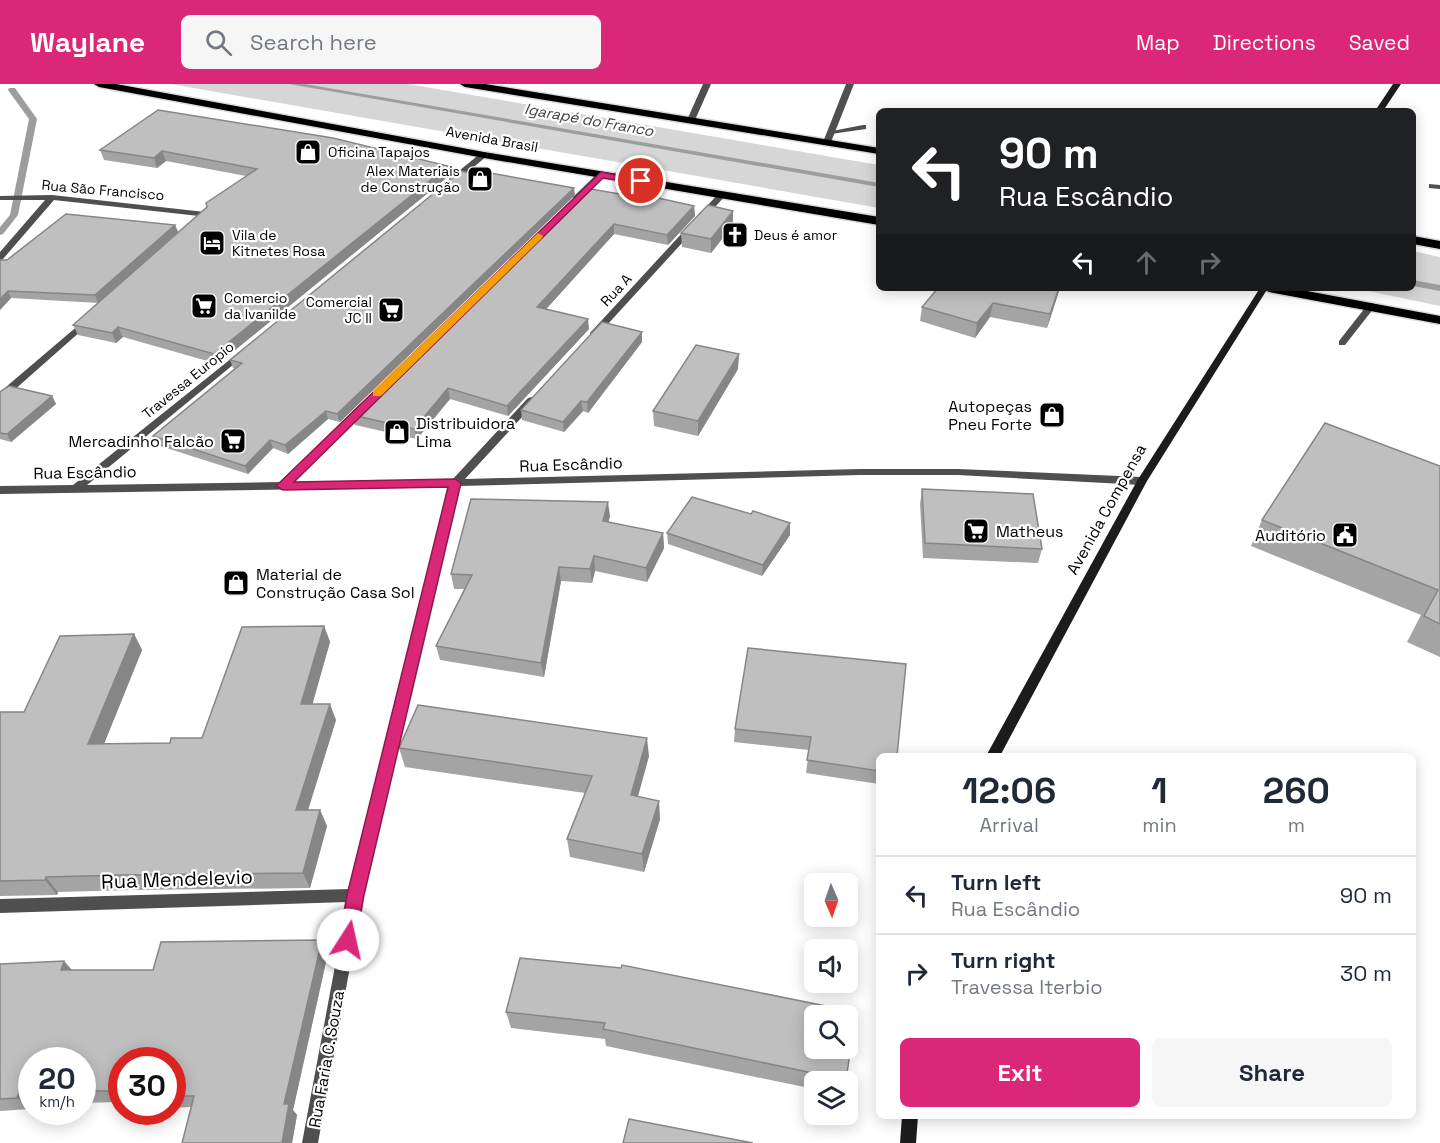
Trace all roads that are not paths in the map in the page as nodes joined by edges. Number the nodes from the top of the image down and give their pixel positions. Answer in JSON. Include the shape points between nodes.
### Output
{"nodes":[{"id":1,"x":99,"y":84,"type":"edge"},
{"id":2,"x":465,"y":84,"type":"edge"},
{"id":3,"x":707,"y":84,"type":"edge"},
{"id":4,"x":850,"y":84,"type":"edge"},
{"id":5,"x":1397,"y":84,"type":"edge"},
{"id":6,"x":1381,"y":108,"type":"edge"},
{"id":7,"x":691,"y":120,"type":"junction"},
{"id":8,"x":863,"y":127,"type":"dead end"},
{"id":9,"x":829,"y":137,"type":"junction"},
{"id":10,"x":876,"y":150,"type":"edge"},
{"id":11,"x":484,"y":155,"type":"junction"},
{"id":12,"x":601,"y":175,"type":"junction"},
{"id":13,"x":448,"y":184,"type":"edge"},
{"id":14,"x":722,"y":195,"type":"junction"},
{"id":15,"x":52,"y":197,"type":"junction"},
{"id":16,"x":0,"y":198,"type":"edge"},
{"id":17,"x":567,"y":207,"type":"edge"},
{"id":18,"x":876,"y":221,"type":"edge"},
{"id":19,"x":188,"y":231,"type":"edge"},
{"id":20,"x":1416,"y":240,"type":"edge"},
{"id":21,"x":1440,"y":244,"type":"edge"},
{"id":22,"x":0,"y":257,"type":"edge"},
{"id":23,"x":1261,"y":291,"type":"edge"},
{"id":24,"x":1286,"y":291,"type":"edge"},
{"id":25,"x":1371,"y":306,"type":"junction"},
{"id":26,"x":93,"y":315,"type":"edge"},
{"id":27,"x":1440,"y":320,"type":"edge"},
{"id":28,"x":585,"y":343,"type":"edge"},
{"id":29,"x":1342,"y":343,"type":"dead end"},
{"id":30,"x":248,"y":348,"type":"edge"},
{"id":31,"x":375,"y":396,"type":"edge"},
{"id":32,"x":536,"y":396,"type":"edge"},
{"id":33,"x":0,"y":397,"type":"edge"},
{"id":34,"x":1142,"y":481,"type":"junction"},
{"id":35,"x":455,"y":483,"type":"junction"},
{"id":36,"x":283,"y":486,"type":"junction"},
{"id":37,"x":75,"y":489,"type":"junction"},
{"id":38,"x":0,"y":490,"type":"edge"},
{"id":39,"x":995,"y":753,"type":"edge"},
{"id":40,"x":356,"y":895,"type":"junction"},
{"id":41,"x":0,"y":906,"type":"edge"},
{"id":42,"x":910,"y":1119,"type":"edge"},
{"id":43,"x":310,"y":1143,"type":"edge"},
{"id":44,"x":908,"y":1143,"type":"edge"}],
"edges":[{"from":1,"to":11,"type":"highway","name":"Avenida Brasil"},
{"from":2,"to":7,"type":"highway"},
{"from":3,"to":7,"type":"street"},
{"from":4,"to":9,"type":"street"},
{"from":5,"to":6,"type":"street"},
{"from":7,"to":9,"type":"highway"},
{"from":8,"to":9,"type":"street"},
{"from":9,"to":10,"type":"highway"},
{"from":11,"to":12,"type":"highway","name":"Avenida Brasil"},
{"from":11,"to":13,"type":"street"},
{"from":12,"to":14,"type":"highway","name":"Avenida Brasil"},
{"from":12,"to":17,"type":"street"},
{"from":14,"to":18,"type":"highway","name":"Avenida Brasil"},
{"from":14,"to":28,"type":"street","name":"Rua A"},
{"from":15,"to":16,"type":"street","name":"Rua São Francisco"},
{"from":15,"to":19,"type":"street","name":"Rua São Francisco","via":[[204,214]]},
{"from":15,"to":22,"type":"street"},
{"from":20,"to":21,"type":"highway"},
{"from":23,"to":34,"type":"street","name":"Avenida Compensa"},
{"from":24,"to":25,"type":"highway"},
{"from":25,"to":27,"type":"highway"},
{"from":25,"to":29,"type":"street"},
{"from":26,"to":33,"type":"street"},
{"from":30,"to":37,"type":"street","name":"Travessa Europio"},
{"from":31,"to":36,"type":"street"},
{"from":32,"to":35,"type":"street"},
{"from":34,"to":35,"type":"street","name":"Rua Escândio","via":[[893,472]]},
{"from":34,"to":39,"type":"street","name":"Avenida Compensa"},
{"from":35,"to":36,"type":"street","name":"Rua Escândio"},
{"from":35,"to":40,"type":"street","name":"Rua Faria C. Souza"},
{"from":36,"to":37,"type":"street","name":"Rua Escândio"},
{"from":37,"to":38,"type":"street","name":"Rua Escândio"},
{"from":40,"to":41,"type":"street","name":"Rua Mendelevio"},
{"from":40,"to":43,"type":"street","name":"Rua Faria C. Souza"},
{"from":42,"to":44,"type":"street"}]}
